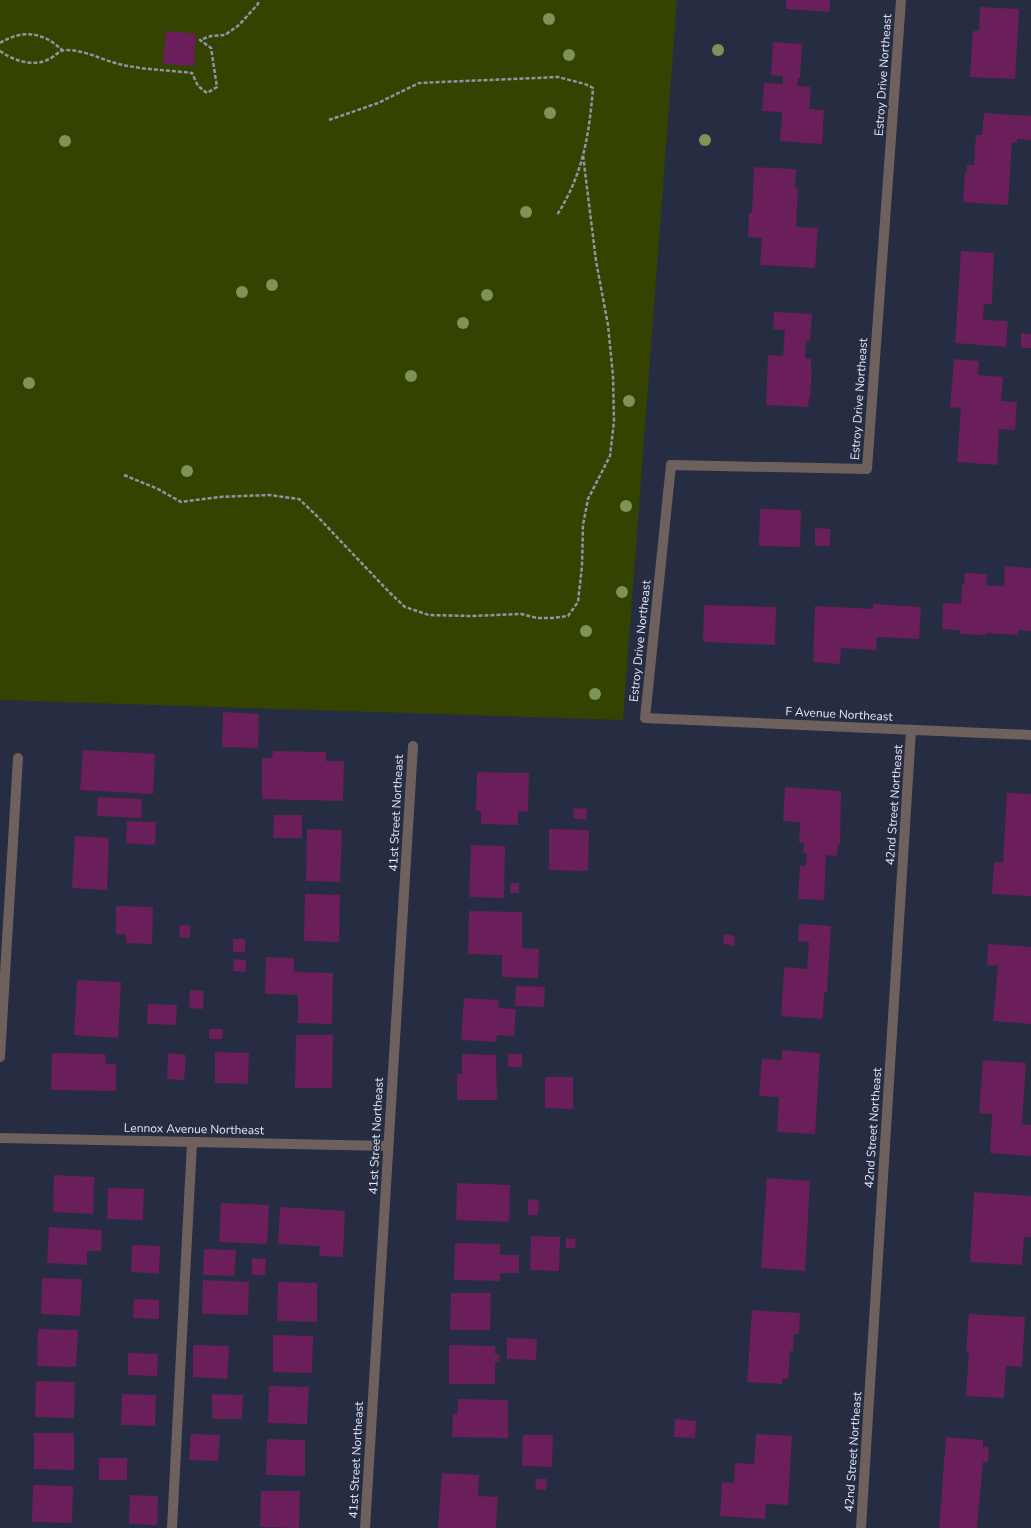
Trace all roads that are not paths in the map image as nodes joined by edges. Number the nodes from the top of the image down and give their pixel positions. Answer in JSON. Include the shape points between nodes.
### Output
{"nodes":[{"id":1,"x":902,"y":0,"type":"edge"},
{"id":2,"x":645,"y":718,"type":"joint"},
{"id":3,"x":912,"y":730,"type":"junction"},
{"id":4,"x":1031,"y":735,"type":"edge"},
{"id":5,"x":413,"y":746,"type":"dead end"},
{"id":6,"x":18,"y":758,"type":"dead end"},
{"id":7,"x":4,"y":919,"type":"edge"},
{"id":8,"x":0,"y":1057,"type":"edge"},
{"id":9,"x":0,"y":1138,"type":"edge"},
{"id":10,"x":192,"y":1142,"type":"junction"},
{"id":11,"x":388,"y":1146,"type":"junction"},
{"id":12,"x":172,"y":1528,"type":"edge"},
{"id":13,"x":365,"y":1528,"type":"edge"},
{"id":14,"x":861,"y":1528,"type":"edge"}],
"edges":[{"from":1,"to":2,"type":"street","name":"Estroy Drive Northeast","via":[[867,469],[671,465]]},
{"from":2,"to":3,"type":"street","name":"F Avenue Northeast"},
{"from":3,"to":4,"type":"street","name":"F Avenue Northeast"},
{"from":3,"to":14,"type":"street","name":"42nd Street Northeast"},
{"from":5,"to":11,"type":"street","name":"41st Street Northeast"},
{"from":6,"to":7,"type":"street"},
{"from":7,"to":8,"type":"street"},
{"from":9,"to":10,"type":"street","name":"Lennox Avenue Northeast"},
{"from":10,"to":11,"type":"street","name":"Lennox Avenue Northeast"},
{"from":10,"to":12,"type":"street"},
{"from":11,"to":13,"type":"street","name":"41st Street Northeast"}]}
